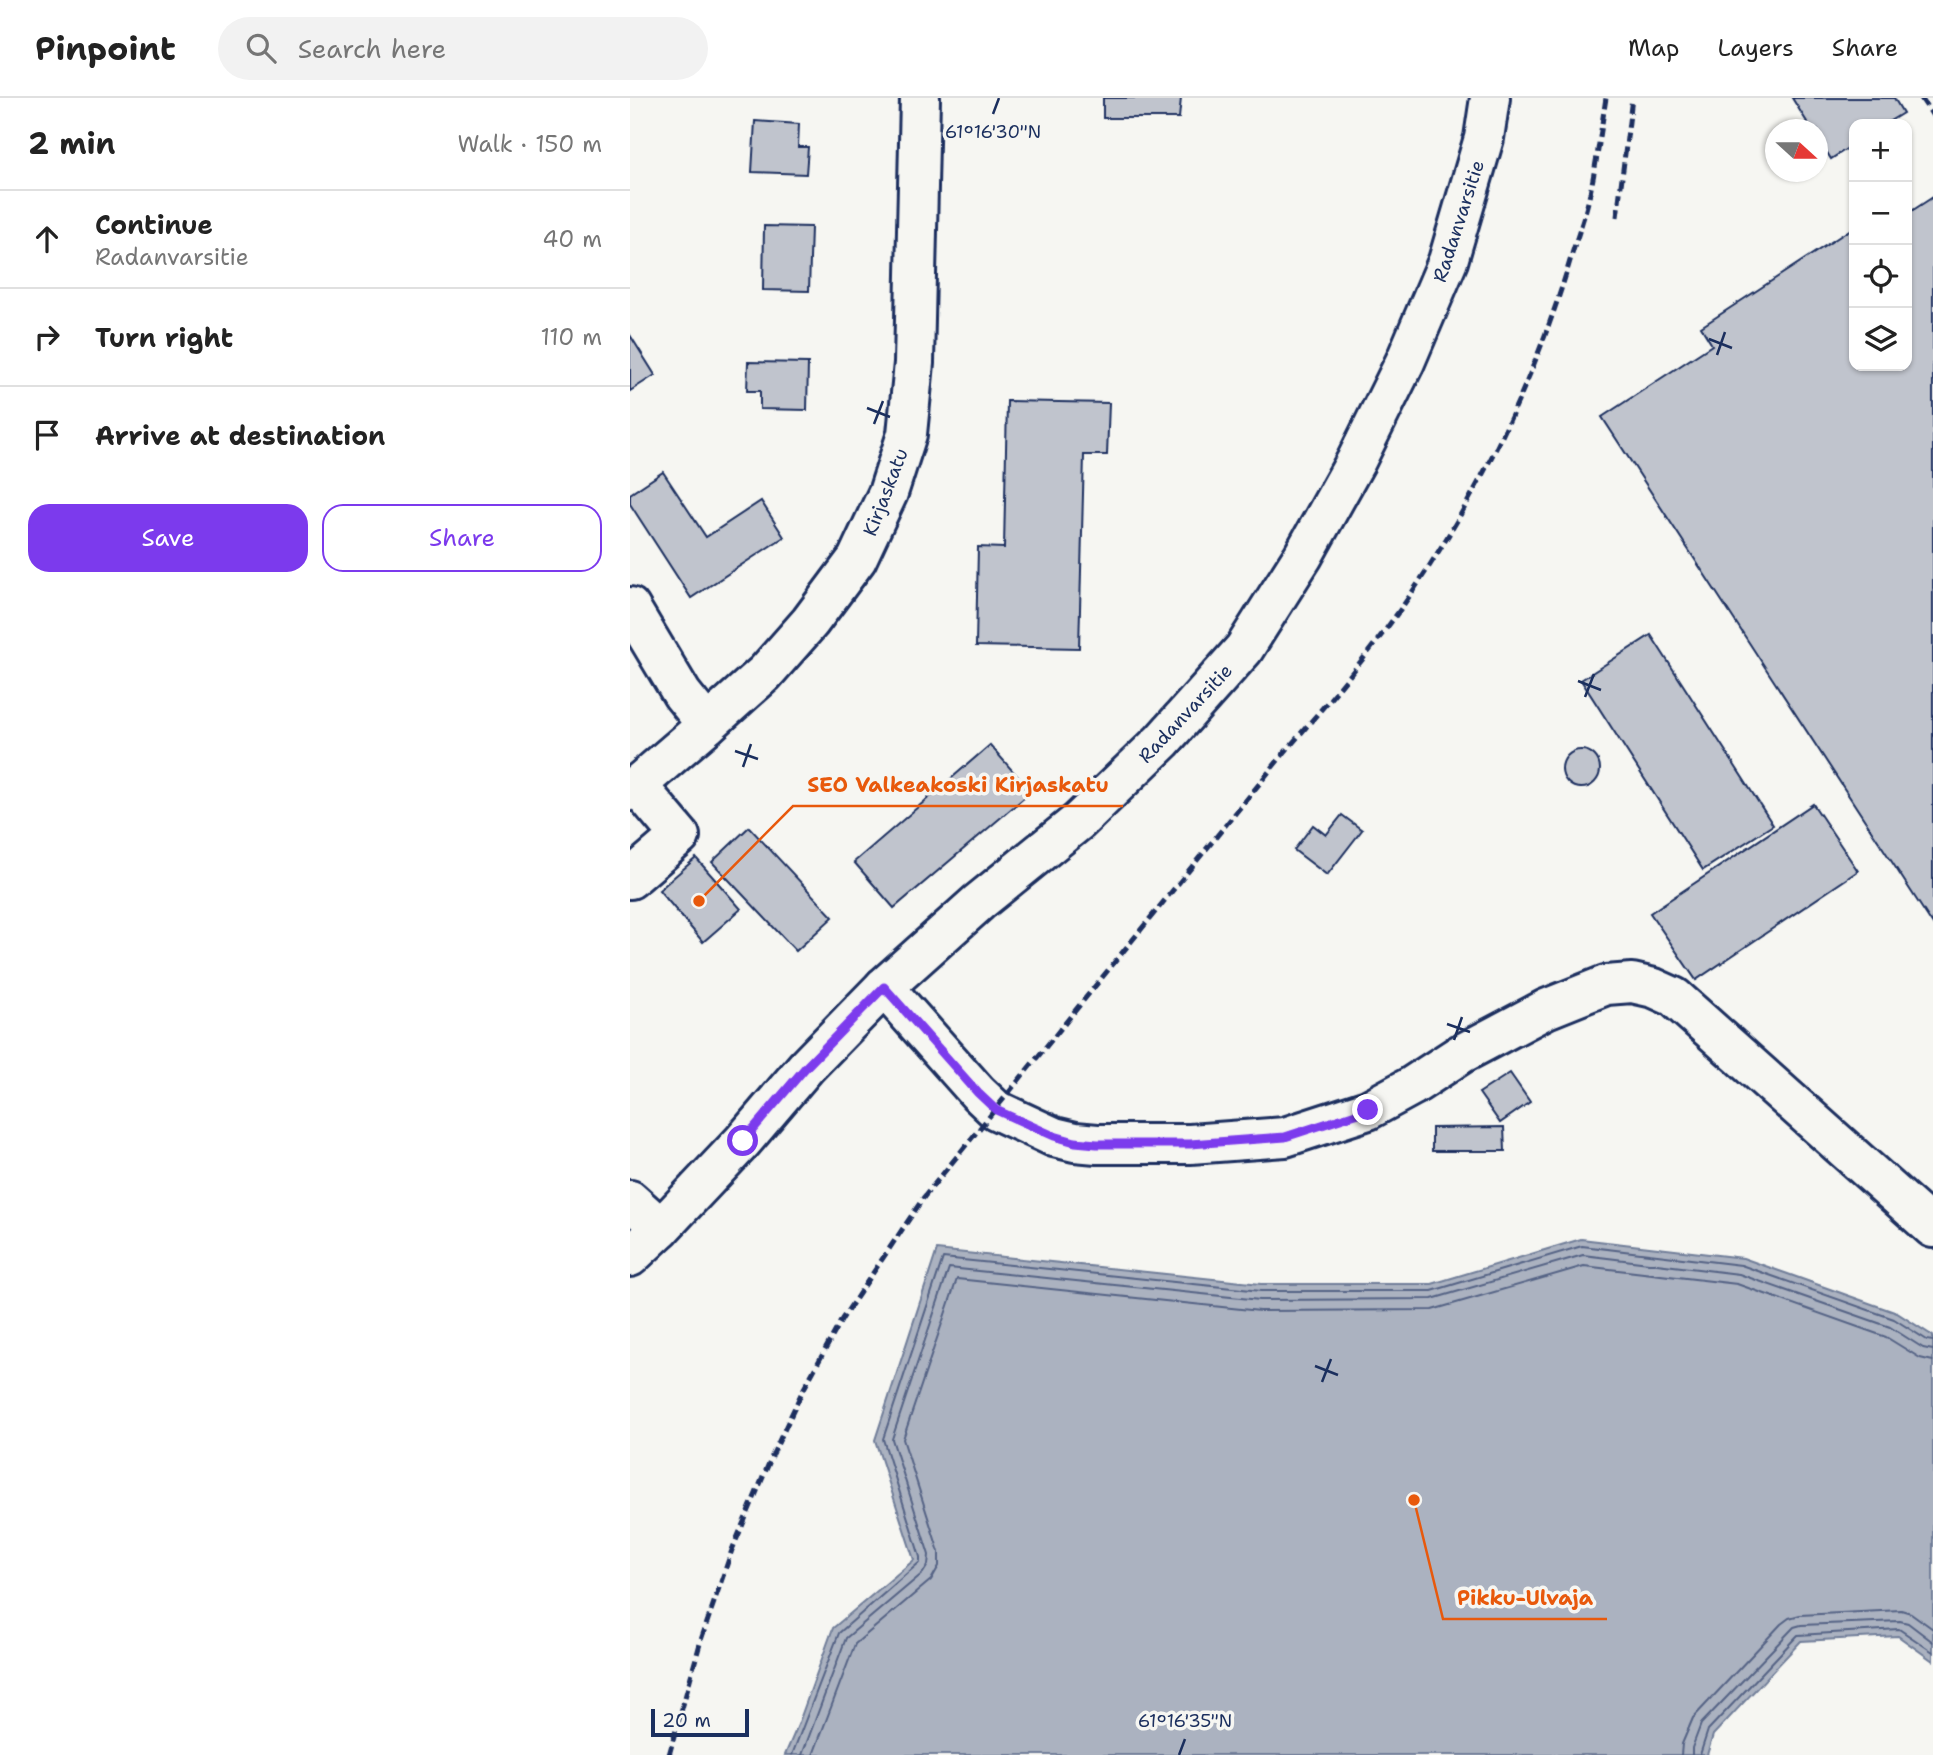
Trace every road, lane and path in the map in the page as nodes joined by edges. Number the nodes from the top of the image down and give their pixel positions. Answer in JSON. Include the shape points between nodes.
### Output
{"nodes":[{"id":1,"x":920,"y":98,"type":"edge"},
{"id":2,"x":1490,"y":98,"type":"edge"},
{"id":3,"x":630,"y":607,"type":"edge"},
{"id":4,"x":707,"y":725,"type":"junction"},
{"id":5,"x":633,"y":788,"type":"edge"},
{"id":6,"x":630,"y":879,"type":"edge"},
{"id":7,"x":884,"y":987,"type":"junction"},
{"id":8,"x":630,"y":1200,"type":"edge"},
{"id":9,"x":661,"y":1228,"type":"junction"},
{"id":10,"x":1933,"y":1228,"type":"edge"},
{"id":11,"x":630,"y":1257,"type":"edge"}],
"edges":[{"from":1,"to":4,"type":"street","name":"Kirjaskatu","via":[[914,363],[907,433],[888,493],[858,559],[810,622],[765,673]]},
{"from":2,"to":7,"type":"street","name":"Radanvarsitie","via":[[1484,138],[1448,261],[1405,362],[1310,544],[1244,649],[1162,741],[1079,821]]},
{"from":3,"to":4,"type":"street","via":[[682,694]]},
{"from":4,"to":5,"type":"street","name":"Kirjaskatu"},
{"from":5,"to":6,"type":"street","via":[[680,836]]},
{"from":7,"to":9,"type":"street","name":"Radanvarsitie"},
{"from":7,"to":10,"type":"street","via":[[996,1110],[1054,1136],[1097,1144],[1285,1137],[1368,1110],[1546,1009],[1606,985],[1632,983],[1654,988],[1674,997]]},
{"from":8,"to":9,"type":"street"},
{"from":9,"to":11,"type":"street","name":"Radanvarsitie"}]}
